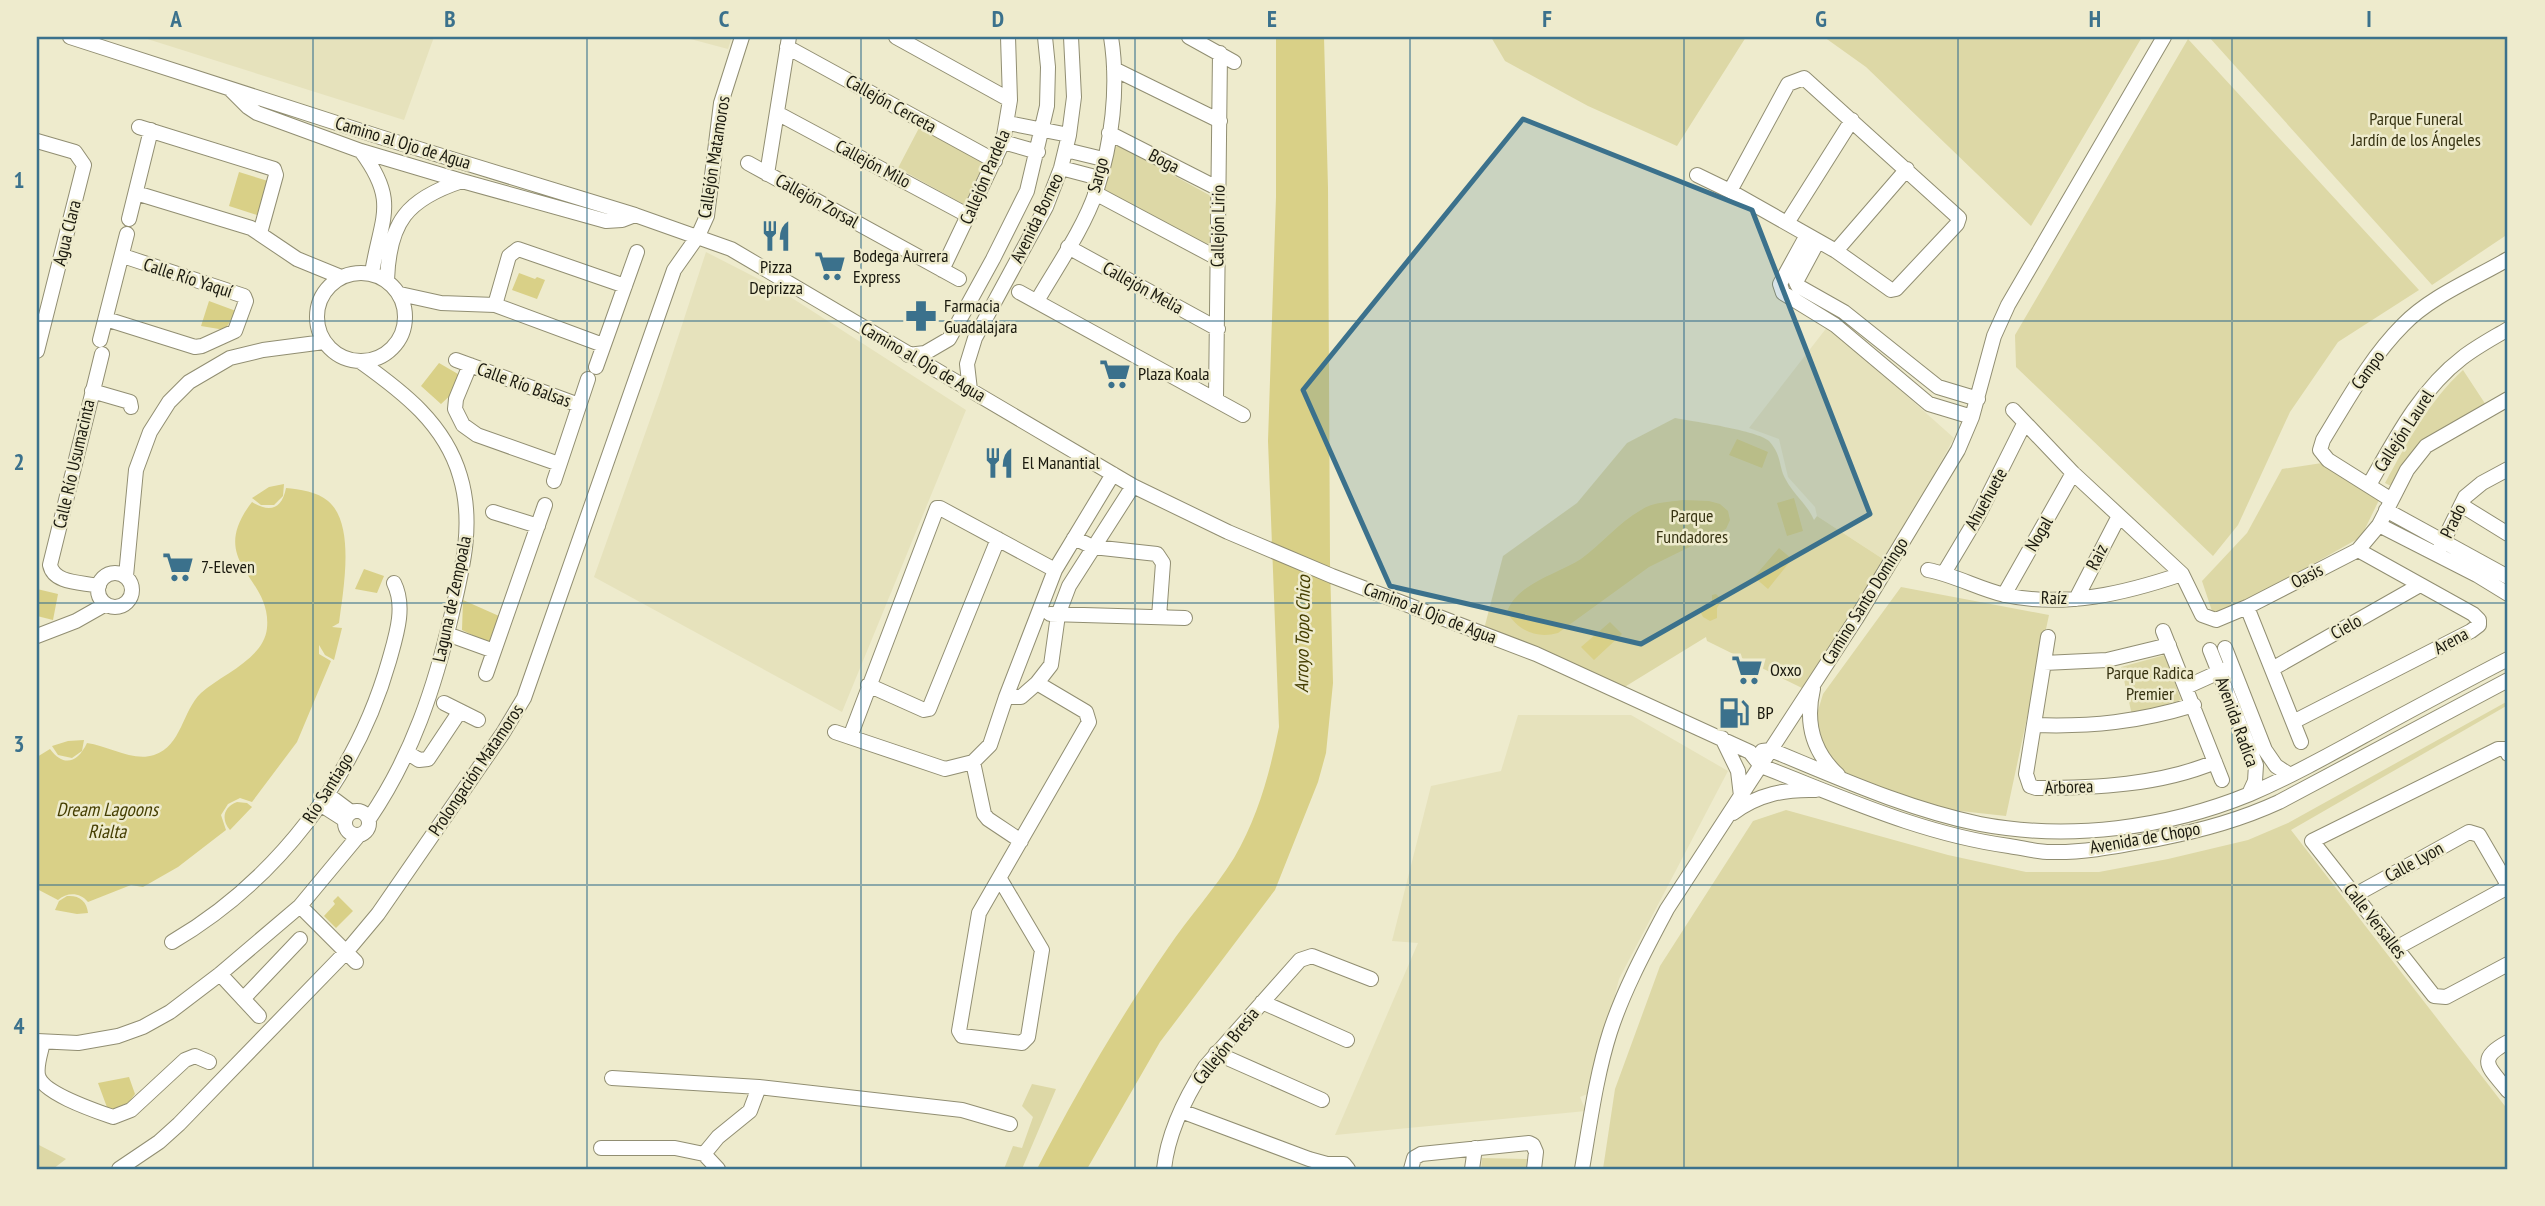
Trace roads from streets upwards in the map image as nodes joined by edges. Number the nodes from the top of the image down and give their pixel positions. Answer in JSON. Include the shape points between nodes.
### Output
{"nodes":[{"id":1,"x":71,"y":37,"type":"edge"},
{"id":2,"x":742,"y":37,"type":"edge"},
{"id":3,"x":896,"y":37,"type":"edge"},
{"id":4,"x":1008,"y":37,"type":"edge"},
{"id":5,"x":1045,"y":37,"type":"edge"},
{"id":6,"x":1071,"y":37,"type":"edge"},
{"id":7,"x":1111,"y":37,"type":"edge"},
{"id":8,"x":1189,"y":37,"type":"edge"},
{"id":9,"x":2164,"y":37,"type":"edge"},
{"id":10,"x":788,"y":42,"type":"edge"},
{"id":11,"x":1220,"y":53,"type":"junction"},
{"id":12,"x":1234,"y":62,"type":"dead end"},
{"id":13,"x":1114,"y":69,"type":"junction"},
{"id":14,"x":230,"y":89,"type":"junction"},
{"id":15,"x":1010,"y":100,"type":"junction"},
{"id":16,"x":777,"y":113,"type":"junction"},
{"id":17,"x":1852,"y":120,"type":"junction"},
{"id":18,"x":1220,"y":121,"type":"junction"},
{"id":19,"x":1008,"y":123,"type":"junction"},
{"id":20,"x":1043,"y":129,"type":"junction"},
{"id":21,"x":1109,"y":133,"type":"junction"},
{"id":22,"x":37,"y":141,"type":"edge"},
{"id":23,"x":1003,"y":142,"type":"junction"},
{"id":24,"x":1068,"y":143,"type":"junction"},
{"id":25,"x":361,"y":151,"type":"junction"},
{"id":26,"x":1038,"y":152,"type":"junction"},
{"id":27,"x":1103,"y":159,"type":"junction"},
{"id":28,"x":995,"y":161,"type":"junction"},
{"id":29,"x":748,"y":163,"type":"dead end"},
{"id":30,"x":1062,"y":168,"type":"junction"},
{"id":31,"x":1907,"y":169,"type":"junction"},
{"id":32,"x":767,"y":174,"type":"junction"},
{"id":33,"x":1697,"y":175,"type":"dead end"},
{"id":34,"x":462,"y":181,"type":"junction"},
{"id":35,"x":1097,"y":185,"type":"junction"},
{"id":36,"x":1219,"y":189,"type":"junction"},
{"id":37,"x":1730,"y":191,"type":"junction"},
{"id":38,"x":136,"y":193,"type":"junction"},
{"id":39,"x":386,"y":200,"type":"junction"},
{"id":40,"x":407,"y":210,"type":"junction"},
{"id":41,"x":635,"y":215,"type":"junction"},
{"id":42,"x":969,"y":216,"type":"junction"},
{"id":43,"x":1787,"y":223,"type":"junction"},
{"id":44,"x":260,"y":233,"type":"junction"},
{"id":45,"x":698,"y":236,"type":"junction"},
{"id":46,"x":1813,"y":238,"type":"junction"},
{"id":47,"x":1068,"y":247,"type":"junction"},
{"id":48,"x":1836,"y":251,"type":"junction"},
{"id":49,"x":637,"y":252,"type":"dead end"},
{"id":50,"x":122,"y":256,"type":"junction"},
{"id":51,"x":1217,"y":258,"type":"junction"},
{"id":52,"x":2508,"y":259,"type":"edge"},
{"id":53,"x":942,"y":270,"type":"junction"},
{"id":54,"x":372,"y":273,"type":"junction"},
{"id":55,"x":341,"y":277,"type":"junction"},
{"id":56,"x":959,"y":279,"type":"dead end"},
{"id":57,"x":387,"y":280,"type":"junction"},
{"id":58,"x":625,"y":286,"type":"junction"},
{"id":59,"x":1019,"y":292,"type":"dead end"},
{"id":60,"x":400,"y":294,"type":"junction"},
{"id":61,"x":1037,"y":301,"type":"junction"},
{"id":62,"x":495,"y":305,"type":"junction"},
{"id":63,"x":106,"y":319,"type":"junction"},
{"id":64,"x":956,"y":327,"type":"junction"},
{"id":65,"x":1218,"y":329,"type":"junction"},
{"id":66,"x":2508,"y":329,"type":"edge"},
{"id":67,"x":222,"y":338,"type":"junction"},
{"id":68,"x":975,"y":338,"type":"junction"},
{"id":69,"x":324,"y":342,"type":"junction"},
{"id":70,"x":603,"y":345,"type":"junction"},
{"id":71,"x":37,"y":351,"type":"edge"},
{"id":72,"x":908,"y":355,"type":"junction"},
{"id":73,"x":230,"y":358,"type":"junction"},
{"id":74,"x":361,"y":362,"type":"junction"},
{"id":75,"x":970,"y":390,"type":"junction"},
{"id":76,"x":92,"y":391,"type":"junction"},
{"id":77,"x":1216,"y":399,"type":"junction"},
{"id":78,"x":1978,"y":399,"type":"junction"},
{"id":79,"x":2508,"y":399,"type":"edge"},
{"id":80,"x":579,"y":405,"type":"junction"},
{"id":81,"x":131,"y":407,"type":"dead end"},
{"id":82,"x":2013,"y":410,"type":"dead end"},
{"id":83,"x":1243,"y":415,"type":"dead end"},
{"id":84,"x":1972,"y":417,"type":"junction"},
{"id":85,"x":2024,"y":424,"type":"junction"},
{"id":86,"x":463,"y":425,"type":"junction"},
{"id":87,"x":443,"y":438,"type":"junction"},
{"id":88,"x":559,"y":464,"type":"junction"},
{"id":89,"x":2508,"y":469,"type":"edge"},
{"id":90,"x":2073,"y":473,"type":"junction"},
{"id":91,"x":1113,"y":474,"type":"junction"},
{"id":92,"x":554,"y":481,"type":"dead end"},
{"id":93,"x":2369,"y":485,"type":"junction"},
{"id":94,"x":1133,"y":486,"type":"junction"},
{"id":95,"x":2388,"y":504,"type":"junction"},
{"id":96,"x":545,"y":505,"type":"dead end"},
{"id":97,"x":2461,"y":505,"type":"junction"},
{"id":98,"x":493,"y":512,"type":"dead end"},
{"id":99,"x":2119,"y":516,"type":"junction"},
{"id":100,"x":2379,"y":524,"type":"junction"},
{"id":101,"x":537,"y":526,"type":"junction"},
{"id":102,"x":2508,"y":534,"type":"edge"},
{"id":103,"x":1074,"y":538,"type":"junction"},
{"id":104,"x":998,"y":539,"type":"junction"},
{"id":105,"x":1093,"y":547,"type":"junction"},
{"id":106,"x":2440,"y":548,"type":"junction"},
{"id":107,"x":2358,"y":550,"type":"junction"},
{"id":108,"x":1055,"y":570,"type":"junction"},
{"id":109,"x":1928,"y":570,"type":"dead end"},
{"id":110,"x":1944,"y":573,"type":"junction"},
{"id":111,"x":2182,"y":574,"type":"junction"},
{"id":112,"x":125,"y":576,"type":"junction"},
{"id":113,"x":2508,"y":577,"type":"edge"},
{"id":114,"x":394,"y":583,"type":"dead end"},
{"id":115,"x":99,"y":586,"type":"junction"},
{"id":116,"x":2420,"y":586,"type":"junction"},
{"id":117,"x":2508,"y":594,"type":"edge"},
{"id":118,"x":2004,"y":595,"type":"junction"},
{"id":119,"x":2076,"y":599,"type":"junction"},
{"id":120,"x":106,"y":604,"type":"junction"},
{"id":121,"x":2247,"y":607,"type":"junction"},
{"id":122,"x":1039,"y":612,"type":"junction"},
{"id":123,"x":1058,"y":615,"type":"junction"},
{"id":124,"x":1159,"y":617,"type":"junction"},
{"id":125,"x":1185,"y":618,"type":"dead end"},
{"id":126,"x":2163,"y":631,"type":"dead end"},
{"id":127,"x":447,"y":634,"type":"junction"},
{"id":128,"x":37,"y":636,"type":"edge"},
{"id":129,"x":2048,"y":637,"type":"dead end"},
{"id":130,"x":2169,"y":645,"type":"junction"},
{"id":131,"x":494,"y":651,"type":"junction"},
{"id":132,"x":2508,"y":659,"type":"edge"},
{"id":133,"x":2222,"y":660,"type":"junction"},
{"id":134,"x":2044,"y":663,"type":"junction"},
{"id":135,"x":2272,"y":669,"type":"junction"},
{"id":136,"x":486,"y":674,"type":"dead end"},
{"id":137,"x":1816,"y":679,"type":"junction"},
{"id":138,"x":1037,"y":683,"type":"junction"},
{"id":139,"x":2185,"y":683,"type":"junction"},
{"id":140,"x":2506,"y":684,"type":"edge"},
{"id":141,"x":868,"y":685,"type":"junction"},
{"id":142,"x":1006,"y":697,"type":"junction"},
{"id":143,"x":444,"y":703,"type":"dead end"},
{"id":144,"x":2194,"y":705,"type":"junction"},
{"id":145,"x":460,"y":711,"type":"junction"},
{"id":146,"x":478,"y":720,"type":"dead end"},
{"id":147,"x":2293,"y":722,"type":"junction"},
{"id":148,"x":2034,"y":725,"type":"junction"},
{"id":149,"x":2367,"y":734,"type":"junction"},
{"id":150,"x":1722,"y":738,"type":"junction"},
{"id":151,"x":2301,"y":742,"type":"dead end"},
{"id":152,"x":1771,"y":750,"type":"junction"},
{"id":153,"x":2376,"y":751,"type":"junction"},
{"id":154,"x":1750,"y":752,"type":"junction"},
{"id":155,"x":2503,"y":752,"type":"edge"},
{"id":156,"x":408,"y":753,"type":"junction"},
{"id":157,"x":973,"y":762,"type":"junction"},
{"id":158,"x":2215,"y":762,"type":"junction"},
{"id":159,"x":1761,"y":766,"type":"junction"},
{"id":160,"x":2290,"y":775,"type":"junction"},
{"id":161,"x":1842,"y":779,"type":"junction"},
{"id":162,"x":2222,"y":780,"type":"dead end"},
{"id":163,"x":1824,"y":790,"type":"junction"},
{"id":164,"x":2249,"y":794,"type":"junction"},
{"id":165,"x":1741,"y":796,"type":"junction"},
{"id":166,"x":324,"y":799,"type":"junction"},
{"id":167,"x":348,"y":816,"type":"junction"},
{"id":168,"x":369,"y":819,"type":"junction"},
{"id":169,"x":1724,"y":820,"type":"junction"},
{"id":170,"x":359,"y":835,"type":"junction"},
{"id":171,"x":1021,"y":841,"type":"junction"},
{"id":172,"x":1000,"y":879,"type":"junction"},
{"id":173,"x":2508,"y":886,"type":"edge"},
{"id":174,"x":2355,"y":895,"type":"junction"},
{"id":175,"x":300,"y":905,"type":"junction"},
{"id":176,"x":300,"y":939,"type":"dead end"},
{"id":177,"x":172,"y":942,"type":"dead end"},
{"id":178,"x":2396,"y":948,"type":"junction"},
{"id":179,"x":351,"y":956,"type":"junction"},
{"id":180,"x":2508,"y":964,"type":"edge"},
{"id":181,"x":220,"y":974,"type":"junction"},
{"id":182,"x":1371,"y":979,"type":"dead end"},
{"id":183,"x":243,"y":999,"type":"junction"},
{"id":184,"x":1262,"y":1002,"type":"junction"},
{"id":185,"x":259,"y":1016,"type":"dead end"},
{"id":186,"x":1348,"y":1040,"type":"dead end"},
{"id":187,"x":2508,"y":1042,"type":"edge"},
{"id":188,"x":40,"y":1045,"type":"edge"},
{"id":189,"x":1216,"y":1053,"type":"junction"},
{"id":190,"x":209,"y":1062,"type":"dead end"},
{"id":191,"x":612,"y":1078,"type":"dead end"},
{"id":192,"x":759,"y":1087,"type":"junction"},
{"id":193,"x":2508,"y":1091,"type":"edge"},
{"id":194,"x":1322,"y":1100,"type":"dead end"},
{"id":195,"x":1181,"y":1111,"type":"junction"},
{"id":196,"x":1010,"y":1124,"type":"dead end"},
{"id":197,"x":601,"y":1148,"type":"dead end"},
{"id":198,"x":1475,"y":1149,"type":"junction"},
{"id":199,"x":704,"y":1154,"type":"junction"},
{"id":200,"x":119,"y":1169,"type":"edge"},
{"id":201,"x":718,"y":1169,"type":"edge"},
{"id":202,"x":1164,"y":1169,"type":"edge"},
{"id":203,"x":1348,"y":1169,"type":"edge"},
{"id":204,"x":1410,"y":1169,"type":"edge"},
{"id":205,"x":1472,"y":1169,"type":"edge"},
{"id":206,"x":1534,"y":1169,"type":"edge"},
{"id":207,"x":1582,"y":1169,"type":"edge"}],
"edges":[{"from":1,"to":14,"type":"street","name":"Camino al Ojo de Agua"},
{"from":2,"to":45,"type":"street","name":"Callejón Matamoros","via":[[721,103],[712,186]]},
{"from":3,"to":15,"type":"street"},
{"from":4,"to":15,"type":"street","name":"Callejón Pardela"},
{"from":5,"to":20,"type":"street","name":"Avenida Borneo","via":[[1048,83]]},
{"from":6,"to":24,"type":"street","name":"Avenida Borneo","via":[[1074,97]]},
{"from":7,"to":13,"type":"street","name":"Sargo"},
{"from":8,"to":11,"type":"street"},
{"from":9,"to":78,"type":"street","name":"Camino Santo Domingo","via":[[2008,305],[1994,335]]},
{"from":10,"to":16,"type":"street"},
{"from":10,"to":28,"type":"street","name":"Callejón Cerceta"},
{"from":11,"to":12,"type":"street"},
{"from":11,"to":18,"type":"street","name":"Callejón Lirio"},
{"from":13,"to":18,"type":"street"},
{"from":13,"to":21,"type":"street","name":"Sargo"},
{"from":14,"to":25,"type":"street","via":[[257,113]]},
{"from":14,"to":41,"type":"street","name":"Camino al Ojo de Agua"},
{"from":15,"to":19,"type":"street","name":"Callejón Pardela"},
{"from":16,"to":32,"type":"street"},
{"from":16,"to":42,"type":"street","name":"Callejón Milo"},
{"from":17,"to":31,"type":"street"},
{"from":17,"to":37,"type":"street","via":[[1804,78],[1792,80]]},
{"from":17,"to":43,"type":"street"},
{"from":18,"to":36,"type":"street","name":"Callejón Lirio"},
{"from":19,"to":20,"type":"street"},
{"from":19,"to":23,"type":"street","name":"Callejón Pardela"},
{"from":20,"to":24,"type":"street"},
{"from":20,"to":26,"type":"street","name":"Avenida Borneo"},
{"from":21,"to":27,"type":"street","name":"Sargo"},
{"from":21,"to":36,"type":"street","name":"Boga"},
{"from":22,"to":71,"type":"street","name":"Agua Clara","via":[[75,152],[84,165]]},
{"from":23,"to":26,"type":"street"},
{"from":23,"to":28,"type":"street","name":"Callejón Pardela"},
{"from":24,"to":27,"type":"street"},
{"from":24,"to":30,"type":"street","name":"Avenida Borneo"},
{"from":25,"to":34,"type":"street"},
{"from":25,"to":39,"type":"street"},
{"from":26,"to":64,"type":"street","name":"Avenida Borneo","via":[[1027,191]]},
{"from":27,"to":35,"type":"street","name":"Sargo"},
{"from":28,"to":42,"type":"street","name":"Callejón Pardela"},
{"from":29,"to":32,"type":"street","name":"Callejón Zorsal"},
{"from":30,"to":35,"type":"street"},
{"from":30,"to":68,"type":"street","name":"Avenida Borneo","via":[[1046,207]]},
{"from":31,"to":48,"type":"street"},
{"from":31,"to":48,"type":"street","via":[[1956,214],[1957,224],[1896,289],[1891,290]]},
{"from":32,"to":53,"type":"street","name":"Callejón Zorsal"},
{"from":33,"to":37,"type":"street"},
{"from":34,"to":40,"type":"street"},
{"from":34,"to":41,"type":"street","via":[[606,221]]},
{"from":35,"to":47,"type":"street","name":"Sargo"},
{"from":35,"to":51,"type":"street"},
{"from":36,"to":51,"type":"street","name":"Callejón Lirio"},
{"from":37,"to":43,"type":"street"},
{"from":38,"to":44,"type":"street"},
{"from":38,"to":44,"type":"street","name":"Calle Río Yaquí","via":[[145,129],[274,169]]},
{"from":38,"to":50,"type":"street","name":"Calle Río Yaquí"},
{"from":39,"to":40,"type":"street"},
{"from":39,"to":54,"type":"street"},
{"from":40,"to":57,"type":"street","via":[[391,242]]},
{"from":41,"to":45,"type":"street","name":"Camino al Ojo de Agua"},
{"from":42,"to":53,"type":"street","name":"Callejón Pardela"},
{"from":43,"to":46,"type":"street"},
{"from":44,"to":55,"type":"street","via":[[297,259]]},
{"from":45,"to":72,"type":"street","name":"Camino al Ojo de Agua","via":[[755,261]]},
{"from":45,"to":179,"type":"street","name":"Prolongación Matamoros","via":[[674,270],[524,698]]},
{"from":46,"to":48,"type":"street"},
{"from":46,"to":78,"type":"street","via":[[1798,286],[1843,312],[1938,387]]},
{"from":46,"to":84,"type":"street","via":[[1780,284],[1783,293],[1835,325],[1929,404]]},
{"from":47,"to":61,"type":"street","name":"Sargo"},
{"from":47,"to":65,"type":"street","name":"Callejón Melia"},
{"from":49,"to":58,"type":"street"},
{"from":50,"to":63,"type":"street","name":"Calle Río Yaquí"},
{"from":50,"to":67,"type":"street","name":"Calle Río Yaquí","via":[[245,297],[235,331]]},
{"from":51,"to":65,"type":"street","name":"Callejón Lirio"},
{"from":52,"to":93,"type":"street","name":"Campo","via":[[2403,324],[2349,396],[2320,450]]},
{"from":53,"to":56,"type":"street","name":"Callejón Zorsal"},
{"from":54,"to":55,"type":"street"},
{"from":54,"to":57,"type":"street"},
{"from":55,"to":69,"type":"street","via":[[320,299],[318,328]]},
{"from":57,"to":60,"type":"street"},
{"from":58,"to":62,"type":"street","via":[[517,249],[509,256]]},
{"from":58,"to":70,"type":"street"},
{"from":59,"to":61,"type":"street"},
{"from":60,"to":62,"type":"street","via":[[441,303]]},
{"from":60,"to":74,"type":"street","via":[[406,320],[397,345],[387,354]]},
{"from":61,"to":77,"type":"street"},
{"from":62,"to":70,"type":"street"},
{"from":63,"to":67,"type":"street","via":[[195,347]]},
{"from":63,"to":76,"type":"street","name":"Calle Río Yaquí"},
{"from":64,"to":68,"type":"street"},
{"from":64,"to":72,"type":"street","name":"Avenida Borneo","via":[[942,345]]},
{"from":65,"to":77,"type":"street","name":"Callejón Lirio"},
{"from":66,"to":93,"type":"street","name":"Callejón Laurel","via":[[2461,359],[2430,390]]},
{"from":67,"to":73,"type":"street"},
{"from":68,"to":75,"type":"street","name":"Avenida Borneo","via":[[967,364]]},
{"from":69,"to":73,"type":"street"},
{"from":69,"to":74,"type":"street","via":[[334,352]]},
{"from":70,"to":80,"type":"street"},
{"from":72,"to":75,"type":"street","name":"Camino al Ojo de Agua"},
{"from":73,"to":112,"type":"street","via":[[184,386],[150,432],[136,470]]},
{"from":74,"to":87,"type":"street","name":"Laguna de Zempoala","via":[[419,407]]},
{"from":75,"to":91,"type":"street","name":"Camino al Ojo de Agua"},
{"from":76,"to":81,"type":"street","name":"Calle Río Usumacinta","via":[[130,402]]},
{"from":76,"to":115,"type":"street","name":"Calle Río Usumacinta","via":[[50,567],[61,579]]},
{"from":77,"to":83,"type":"street"},
{"from":78,"to":84,"type":"street","name":"Camino Santo Domingo"},
{"from":79,"to":95,"type":"street","name":"Oasis","via":[[2426,446]]},
{"from":80,"to":86,"type":"street","name":"Calle Río Balsas","via":[[463,362],[455,409]]},
{"from":80,"to":88,"type":"street"},
{"from":82,"to":85,"type":"street"},
{"from":84,"to":137,"type":"street","name":"Camino Santo Domingo","via":[[1931,496]]},
{"from":85,"to":90,"type":"street"},
{"from":85,"to":110,"type":"street","name":"Ahuehuete"},
{"from":86,"to":87,"type":"street"},
{"from":86,"to":88,"type":"street","via":[[477,435]]},
{"from":87,"to":127,"type":"street","name":"Laguna de Zempoala","via":[[460,476],[467,516],[463,564]]},
{"from":88,"to":92,"type":"street"},
{"from":89,"to":97,"type":"street","name":"Prado","via":[[2468,494]]},
{"from":90,"to":99,"type":"street"},
{"from":90,"to":118,"type":"street","name":"Nogal"},
{"from":91,"to":94,"type":"street","name":"Camino al Ojo de Agua"},
{"from":91,"to":103,"type":"street"},
{"from":93,"to":95,"type":"street","name":"Campo"},
{"from":94,"to":105,"type":"street"},
{"from":94,"to":150,"type":"street","name":"Camino al Ojo de Agua","via":[[1281,555],[1536,654]]},
{"from":95,"to":100,"type":"street","name":"Oasis"},
{"from":95,"to":106,"type":"street"},
{"from":96,"to":101,"type":"street"},
{"from":97,"to":102,"type":"street"},
{"from":97,"to":106,"type":"street","name":"Prado"},
{"from":98,"to":101,"type":"street"},
{"from":99,"to":111,"type":"street"},
{"from":99,"to":119,"type":"street","name":"Raiz"},
{"from":100,"to":106,"type":"street"},
{"from":100,"to":107,"type":"street","name":"Oasis"},
{"from":101,"to":131,"type":"street"},
{"from":103,"to":105,"type":"street"},
{"from":103,"to":108,"type":"street"},
{"from":104,"to":108,"type":"street"},
{"from":104,"to":141,"type":"street","via":[[929,709]]},
{"from":104,"to":141,"type":"street","via":[[940,508],[934,510]]},
{"from":105,"to":123,"type":"street","via":[[1073,577]]},
{"from":105,"to":124,"type":"street","via":[[1161,557]]},
{"from":106,"to":113,"type":"street"},
{"from":106,"to":117,"type":"street"},
{"from":107,"to":116,"type":"street","name":"Arena"},
{"from":107,"to":121,"type":"street","name":"Oasis"},
{"from":108,"to":122,"type":"street"},
{"from":109,"to":110,"type":"street","name":"Raíz"},
{"from":110,"to":118,"type":"street","name":"Raíz"},
{"from":111,"to":119,"type":"street","name":"Raíz","via":[[2118,593]]},
{"from":111,"to":121,"type":"street","name":"Oasis","via":[[2198,609],[2210,620]]},
{"from":112,"to":115,"type":"street","via":[[112,573]]},
{"from":112,"to":120,"type":"street","via":[[132,590],[129,600],[116,607]]},
{"from":114,"to":166,"type":"street","name":"Río Santiago","via":[[400,601],[385,673],[360,736]]},
{"from":115,"to":120,"type":"street"},
{"from":116,"to":135,"type":"street","name":"Cielo"},
{"from":116,"to":147,"type":"street","name":"Arena","via":[[2473,614],[2479,625]]},
{"from":118,"to":119,"type":"street","name":"Raíz"},
{"from":120,"to":128,"type":"street"},
{"from":121,"to":135,"type":"street"},
{"from":122,"to":123,"type":"street"},
{"from":122,"to":142,"type":"street"},
{"from":123,"to":124,"type":"street"},
{"from":123,"to":138,"type":"street","via":[[1054,657]]},
{"from":124,"to":125,"type":"street"},
{"from":126,"to":130,"type":"street"},
{"from":127,"to":131,"type":"street"},
{"from":127,"to":156,"type":"street","name":"Laguna de Zempoala"},
{"from":129,"to":134,"type":"street","name":"Arborea"},
{"from":130,"to":134,"type":"street","via":[[2107,660]]},
{"from":130,"to":139,"type":"street"},
{"from":131,"to":136,"type":"street"},
{"from":132,"to":149,"type":"street","name":"Avenida de Chopo"},
{"from":133,"to":139,"type":"street"},
{"from":133,"to":160,"type":"street","name":"Avenida Radica","via":[[2265,750],[2276,766]]},
{"from":133,"to":164,"type":"street","name":"Avenida Radica","via":[[2256,765]]},
{"from":134,"to":148,"type":"street","name":"Arborea"},
{"from":135,"to":147,"type":"street"},
{"from":137,"to":152,"type":"street","name":"Camino Santo Domingo"},
{"from":137,"to":161,"type":"street","via":[[1810,713],[1813,739],[1823,760]]},
{"from":138,"to":142,"type":"street","via":[[1020,697]]},
{"from":138,"to":171,"type":"street","via":[[1086,712],[1089,722]]},
{"from":139,"to":144,"type":"street"},
{"from":140,"to":153,"type":"street","name":"Avenida de Chopo"},
{"from":141,"to":157,"type":"street","via":[[843,735],[945,769]]},
{"from":142,"to":157,"type":"street","via":[[990,745]]},
{"from":143,"to":145,"type":"street"},
{"from":144,"to":148,"type":"street","via":[[2115,724]]},
{"from":144,"to":158,"type":"street"},
{"from":145,"to":146,"type":"street"},
{"from":145,"to":156,"type":"street","via":[[428,759],[419,760]]},
{"from":147,"to":151,"type":"street"},
{"from":148,"to":158,"type":"street","name":"Arborea","via":[[2026,774],[2030,786],[2036,788],[2132,783]]},
{"from":149,"to":153,"type":"street"},
{"from":149,"to":160,"type":"street","name":"Avenida de Chopo"},
{"from":150,"to":154,"type":"street","name":"Camino al Ojo de Agua"},
{"from":150,"to":165,"type":"street","via":[[1738,771]]},
{"from":152,"to":154,"type":"street"},
{"from":152,"to":159,"type":"street","name":"Camino Santo Domingo"},
{"from":152,"to":161,"type":"street","name":"Avenida de Chopo"},
{"from":153,"to":163,"type":"street","name":"Avenida de Chopo","via":[[2254,814],[2223,824],[2124,845],[2051,852],[1948,836]]},
{"from":154,"to":159,"type":"street","name":"Camino al Ojo de Agua"},
{"from":155,"to":174,"type":"street","name":"Calle Versalles","via":[[2312,841]]},
{"from":156,"to":168,"type":"street","name":"Laguna de Zempoala"},
{"from":157,"to":171,"type":"street","via":[[984,814]]},
{"from":158,"to":162,"type":"street"},
{"from":159,"to":163,"type":"street","name":"Avenida de Chopo"},
{"from":159,"to":165,"type":"street","name":"Camino Santo Domingo"},
{"from":160,"to":164,"type":"street","name":"Avenida de Chopo"},
{"from":161,"to":164,"type":"street","name":"Avenida de Chopo","via":[[1950,817],[2052,831],[2136,825],[2193,814]]},
{"from":163,"to":169,"type":"street","via":[[1764,795]]},
{"from":165,"to":169,"type":"street","name":"Camino Santo Domingo"},
{"from":166,"to":167,"type":"street"},
{"from":166,"to":177,"type":"street","name":"Río Santiago","via":[[292,842],[244,888]]},
{"from":167,"to":168,"type":"street","via":[[363,812]]},
{"from":167,"to":170,"type":"street","via":[[348,831]]},
{"from":168,"to":170,"type":"street"},
{"from":169,"to":207,"type":"street","name":"Camino Santo Domingo","via":[[1667,909],[1620,1006],[1599,1073]]},
{"from":170,"to":175,"type":"street"},
{"from":171,"to":172,"type":"street"},
{"from":172,"to":172,"type":"street","via":[[1042,950],[1028,1037],[1022,1043],[962,1036],[959,1031],[977,921]]},
{"from":173,"to":174,"type":"street","name":"Calle Lyon","via":[[2479,835],[2469,832]]},
{"from":173,"to":178,"type":"street"},
{"from":174,"to":178,"type":"street","name":"Calle Versalles"},
{"from":175,"to":179,"type":"street"},
{"from":175,"to":181,"type":"street"},
{"from":176,"to":183,"type":"street"},
{"from":178,"to":180,"type":"street","name":"Calle Versalles","via":[[2440,998]]},
{"from":179,"to":200,"type":"street","name":"Prolongación Matamoros","via":[[179,1124]]},
{"from":181,"to":183,"type":"street"},
{"from":181,"to":188,"type":"street","via":[[143,1027],[78,1043]]},
{"from":182,"to":184,"type":"street","name":"Callejón Bresia","via":[[1308,956]]},
{"from":183,"to":185,"type":"street"},
{"from":184,"to":186,"type":"street","name":"Callejón Bresia"},
{"from":184,"to":189,"type":"street","name":"Callejón Bresia"},
{"from":187,"to":193,"type":"street","via":[[2489,1057],[2490,1068]]},
{"from":188,"to":190,"type":"street","via":[[38,1074],[47,1087],[114,1117],[131,1110],[191,1056]]},
{"from":189,"to":194,"type":"street"},
{"from":189,"to":195,"type":"street","name":"Callejón Bresia"},
{"from":191,"to":192,"type":"street"},
{"from":192,"to":196,"type":"street","via":[[962,1110]]},
{"from":192,"to":199,"type":"street","via":[[750,1111]]},
{"from":195,"to":202,"type":"street","name":"Callejón Bresia"},
{"from":195,"to":203,"type":"street"},
{"from":197,"to":199,"type":"street","via":[[660,1147]]},
{"from":198,"to":204,"type":"street","via":[[1421,1154],[1414,1157]]},
{"from":198,"to":205,"type":"street"},
{"from":198,"to":206,"type":"street","via":[[1531,1144],[1536,1152]]},
{"from":199,"to":201,"type":"street"}]}
